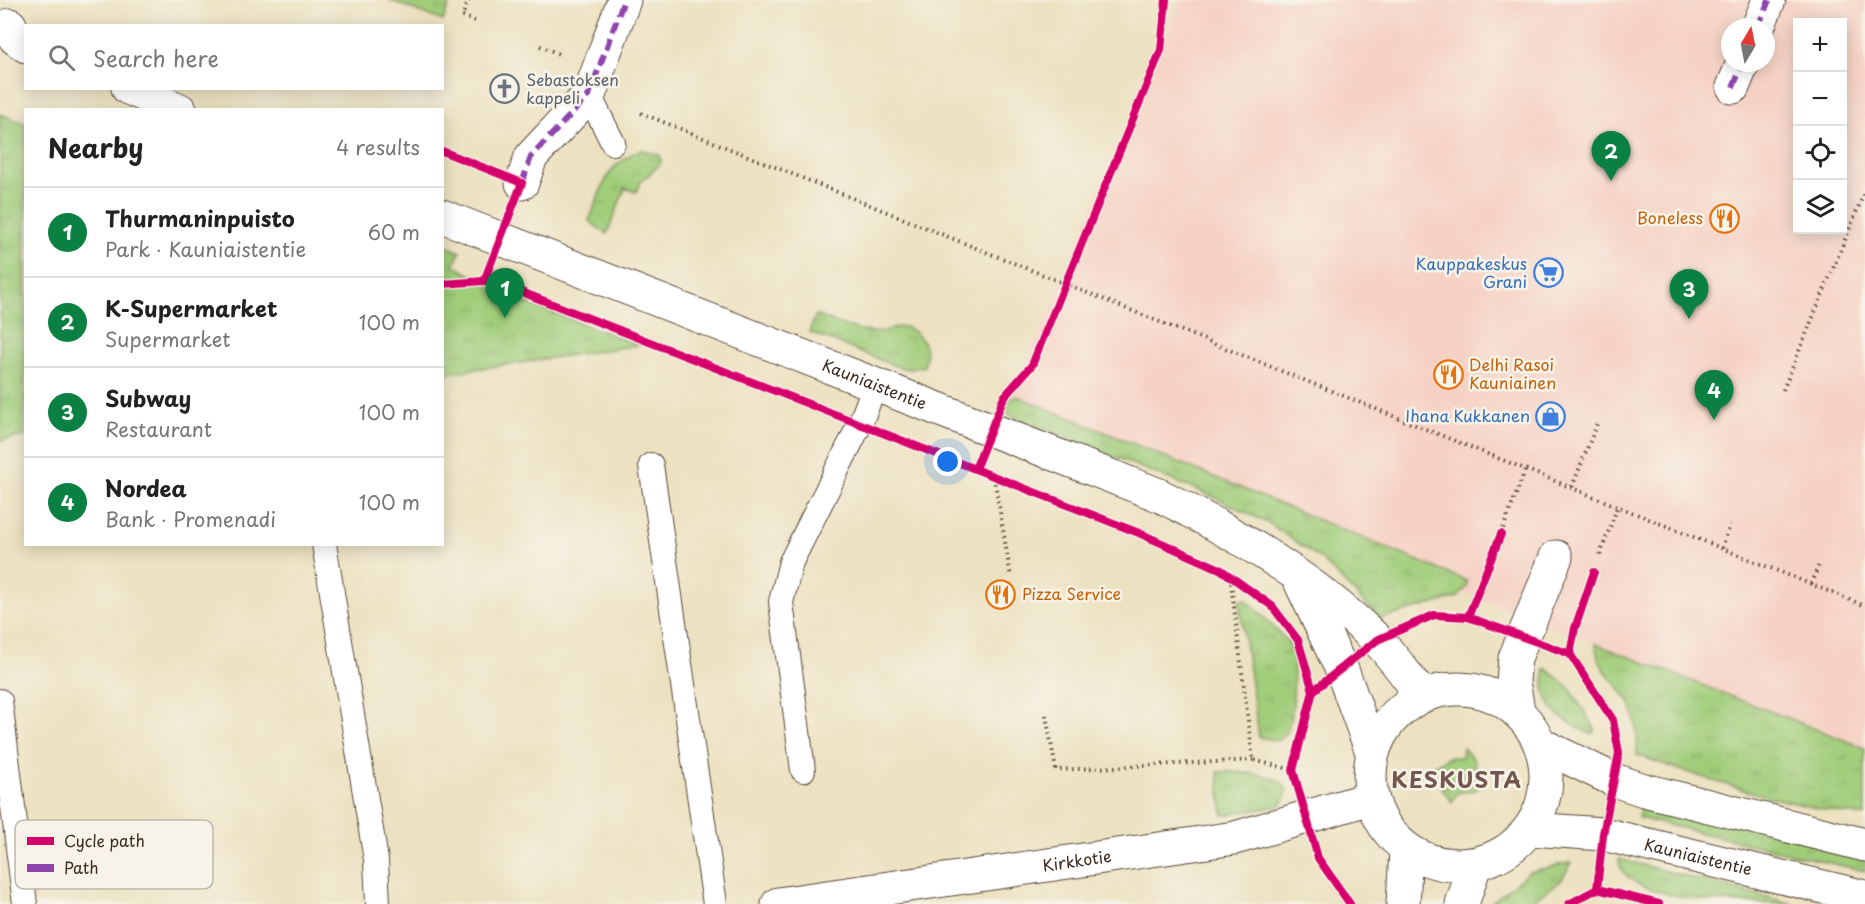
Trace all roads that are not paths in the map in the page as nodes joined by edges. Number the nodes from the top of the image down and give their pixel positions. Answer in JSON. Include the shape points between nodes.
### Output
{"nodes":[{"id":1,"x":624,"y":0,"type":"edge"},
{"id":2,"x":1769,"y":0,"type":"edge"},
{"id":3,"x":1762,"y":18,"type":"edge"},
{"id":4,"x":133,"y":90,"type":"edge"},
{"id":5,"x":589,"y":95,"type":"junction"},
{"id":6,"x":175,"y":108,"type":"edge"},
{"id":7,"x":613,"y":143,"type":"dead end"},
{"id":8,"x":522,"y":183,"type":"dead end"},
{"id":9,"x":444,"y":217,"type":"edge"},
{"id":10,"x":876,"y":385,"type":"junction"},
{"id":11,"x":651,"y":465,"type":"dead end"},
{"id":12,"x":324,"y":546,"type":"edge"},
{"id":13,"x":1556,"y":557,"type":"dead end"},
{"id":14,"x":1296,"y":572,"type":"junction"},
{"id":15,"x":1422,"y":696,"type":"junction"},
{"id":16,"x":0,"y":701,"type":"edge"},
{"id":17,"x":1518,"y":710,"type":"junction"},
{"id":18,"x":1540,"y":744,"type":"junction"},
{"id":19,"x":1372,"y":752,"type":"junction"},
{"id":20,"x":803,"y":770,"type":"dead end"},
{"id":21,"x":1371,"y":798,"type":"junction"},
{"id":22,"x":15,"y":823,"type":"edge"},
{"id":23,"x":1530,"y":829,"type":"junction"},
{"id":24,"x":1865,"y":845,"type":"edge"},
{"id":25,"x":1406,"y":850,"type":"junction"},
{"id":26,"x":1475,"y":865,"type":"junction"},
{"id":27,"x":23,"y":889,"type":"edge"},
{"id":28,"x":1865,"y":897,"type":"edge"},
{"id":29,"x":25,"y":904,"type":"edge"},
{"id":30,"x":378,"y":904,"type":"edge"},
{"id":31,"x":715,"y":904,"type":"edge"},
{"id":32,"x":778,"y":904,"type":"edge"},
{"id":33,"x":1403,"y":904,"type":"edge"},
{"id":34,"x":1462,"y":904,"type":"edge"}],
"edges":[{"from":1,"to":5,"type":"street"},
{"from":2,"to":3,"type":"street"},
{"from":4,"to":6,"type":"street"},
{"from":5,"to":7,"type":"lane"},
{"from":5,"to":8,"type":"street","via":[[531,158]]},
{"from":9,"to":10,"type":"street","name":"Kauniaistentie"},
{"from":10,"to":14,"type":"street","name":"Kauniaistentie","via":[[1159,495]]},
{"from":10,"to":20,"type":"lane","via":[[791,562],[781,602]]},
{"from":11,"to":31,"type":"lane"},
{"from":12,"to":30,"type":"lane","via":[[376,860]]},
{"from":13,"to":17,"type":"street","via":[[1515,658],[1513,682]]},
{"from":14,"to":15,"type":"street","name":"Kauniaistentie","via":[[1377,640]]},
{"from":14,"to":19,"type":"street","via":[[1342,670]]},
{"from":15,"to":17,"type":"street","via":[[1448,690],[1475,690]]},
{"from":15,"to":19,"type":"street","via":[[1391,718]]},
{"from":16,"to":22,"type":"lane"},
{"from":17,"to":18,"type":"street"},
{"from":18,"to":23,"type":"street","via":[[1546,773],[1543,802]]},
{"from":18,"to":24,"type":"street","via":[[1644,790]]},
{"from":19,"to":21,"type":"street"},
{"from":21,"to":25,"type":"street","via":[[1390,835]]},
{"from":21,"to":32,"type":"street","name":"Kirkkotie","via":[[1235,838]]},
{"from":23,"to":26,"type":"street","via":[[1507,852]]},
{"from":23,"to":28,"type":"street","name":"Kauniaistentie","via":[[1603,834]]},
{"from":25,"to":26,"type":"street","via":[[1439,864]]},
{"from":25,"to":33,"type":"street"},
{"from":26,"to":34,"type":"street"},
{"from":27,"to":29,"type":"lane"}]}
